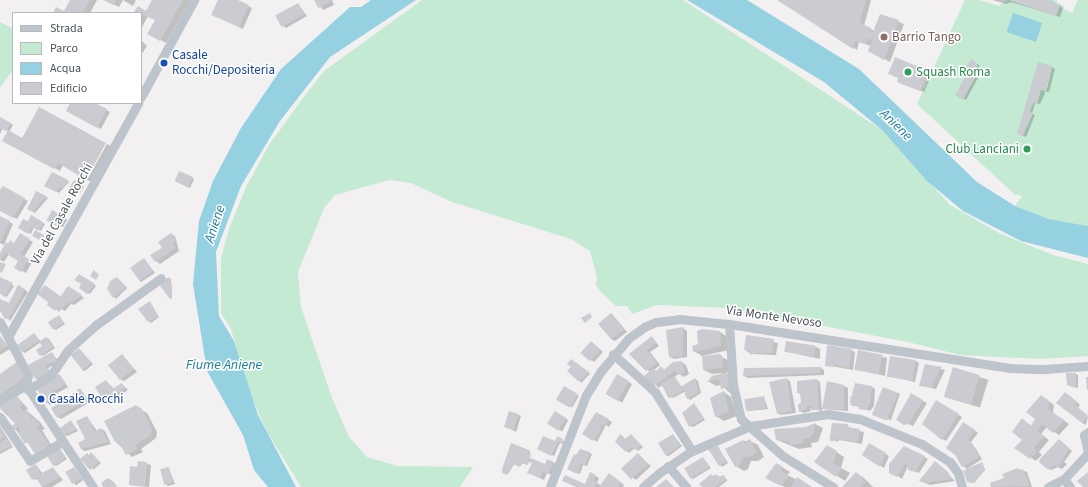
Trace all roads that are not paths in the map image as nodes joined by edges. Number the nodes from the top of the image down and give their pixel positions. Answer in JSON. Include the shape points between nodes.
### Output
{"nodes":[{"id":1,"x":194,"y":0,"type":"edge"},
{"id":2,"x":142,"y":95,"type":"edge"},
{"id":3,"x":137,"y":104,"type":"edge"},
{"id":4,"x":161,"y":278,"type":"dead end"},
{"id":5,"x":0,"y":322,"type":"edge"},
{"id":6,"x":729,"y":324,"type":"junction"},
{"id":7,"x":8,"y":337,"type":"junction"},
{"id":8,"x":613,"y":354,"type":"junction"},
{"id":9,"x":1088,"y":366,"type":"edge"},
{"id":10,"x":27,"y":388,"type":"junction"},
{"id":11,"x":0,"y":400,"type":"edge"},
{"id":12,"x":0,"y":417,"type":"edge"},
{"id":13,"x":750,"y":426,"type":"junction"},
{"id":14,"x":1088,"y":432,"type":"edge"},
{"id":15,"x":62,"y":442,"type":"junction"},
{"id":16,"x":692,"y":451,"type":"junction"},
{"id":17,"x":1088,"y":453,"type":"edge"},
{"id":18,"x":668,"y":466,"type":"junction"},
{"id":19,"x":1064,"y":479,"type":"junction"},
{"id":20,"x":93,"y":487,"type":"edge"},
{"id":21,"x":550,"y":487,"type":"edge"},
{"id":22,"x":643,"y":487,"type":"edge"},
{"id":23,"x":686,"y":487,"type":"edge"},
{"id":24,"x":833,"y":487,"type":"edge"},
{"id":25,"x":962,"y":487,"type":"edge"},
{"id":26,"x":1048,"y":487,"type":"edge"},
{"id":27,"x":1070,"y":487,"type":"edge"}],
"edges":[{"from":1,"to":2,"type":"street"},
{"from":3,"to":7,"type":"street","name":"Via del Casale Rocchi"},
{"from":4,"to":10,"type":"street","via":[[96,325],[68,350],[51,375]]},
{"from":5,"to":7,"type":"street"},
{"from":6,"to":8,"type":"street","name":"Via Monte Nevoso","via":[[679,319],[656,322],[638,330]]},
{"from":6,"to":9,"type":"street","name":"Via Monte Nevoso","via":[[1009,368],[1044,370]]},
{"from":6,"to":13,"type":"street","via":[[734,395],[739,415]]},
{"from":7,"to":10,"type":"street","via":[[28,375]]},
{"from":8,"to":16,"type":"street","via":[[655,392]]},
{"from":8,"to":21,"type":"street","name":"Via Monte Nevoso","via":[[586,395]]},
{"from":10,"to":11,"type":"street"},
{"from":10,"to":15,"type":"street"},
{"from":12,"to":15,"type":"street","via":[[30,461]]},
{"from":13,"to":16,"type":"street"},
{"from":13,"to":24,"type":"street","via":[[783,456]]},
{"from":13,"to":25,"type":"street","via":[[819,414],[840,414],[860,418],[940,455],[956,469]]},
{"from":14,"to":17,"type":"street","via":[[1084,435]]},
{"from":15,"to":20,"type":"street"},
{"from":16,"to":18,"type":"street"},
{"from":17,"to":19,"type":"street"},
{"from":18,"to":22,"type":"street"},
{"from":18,"to":23,"type":"street"},
{"from":19,"to":26,"type":"street"},
{"from":19,"to":27,"type":"street"}]}
